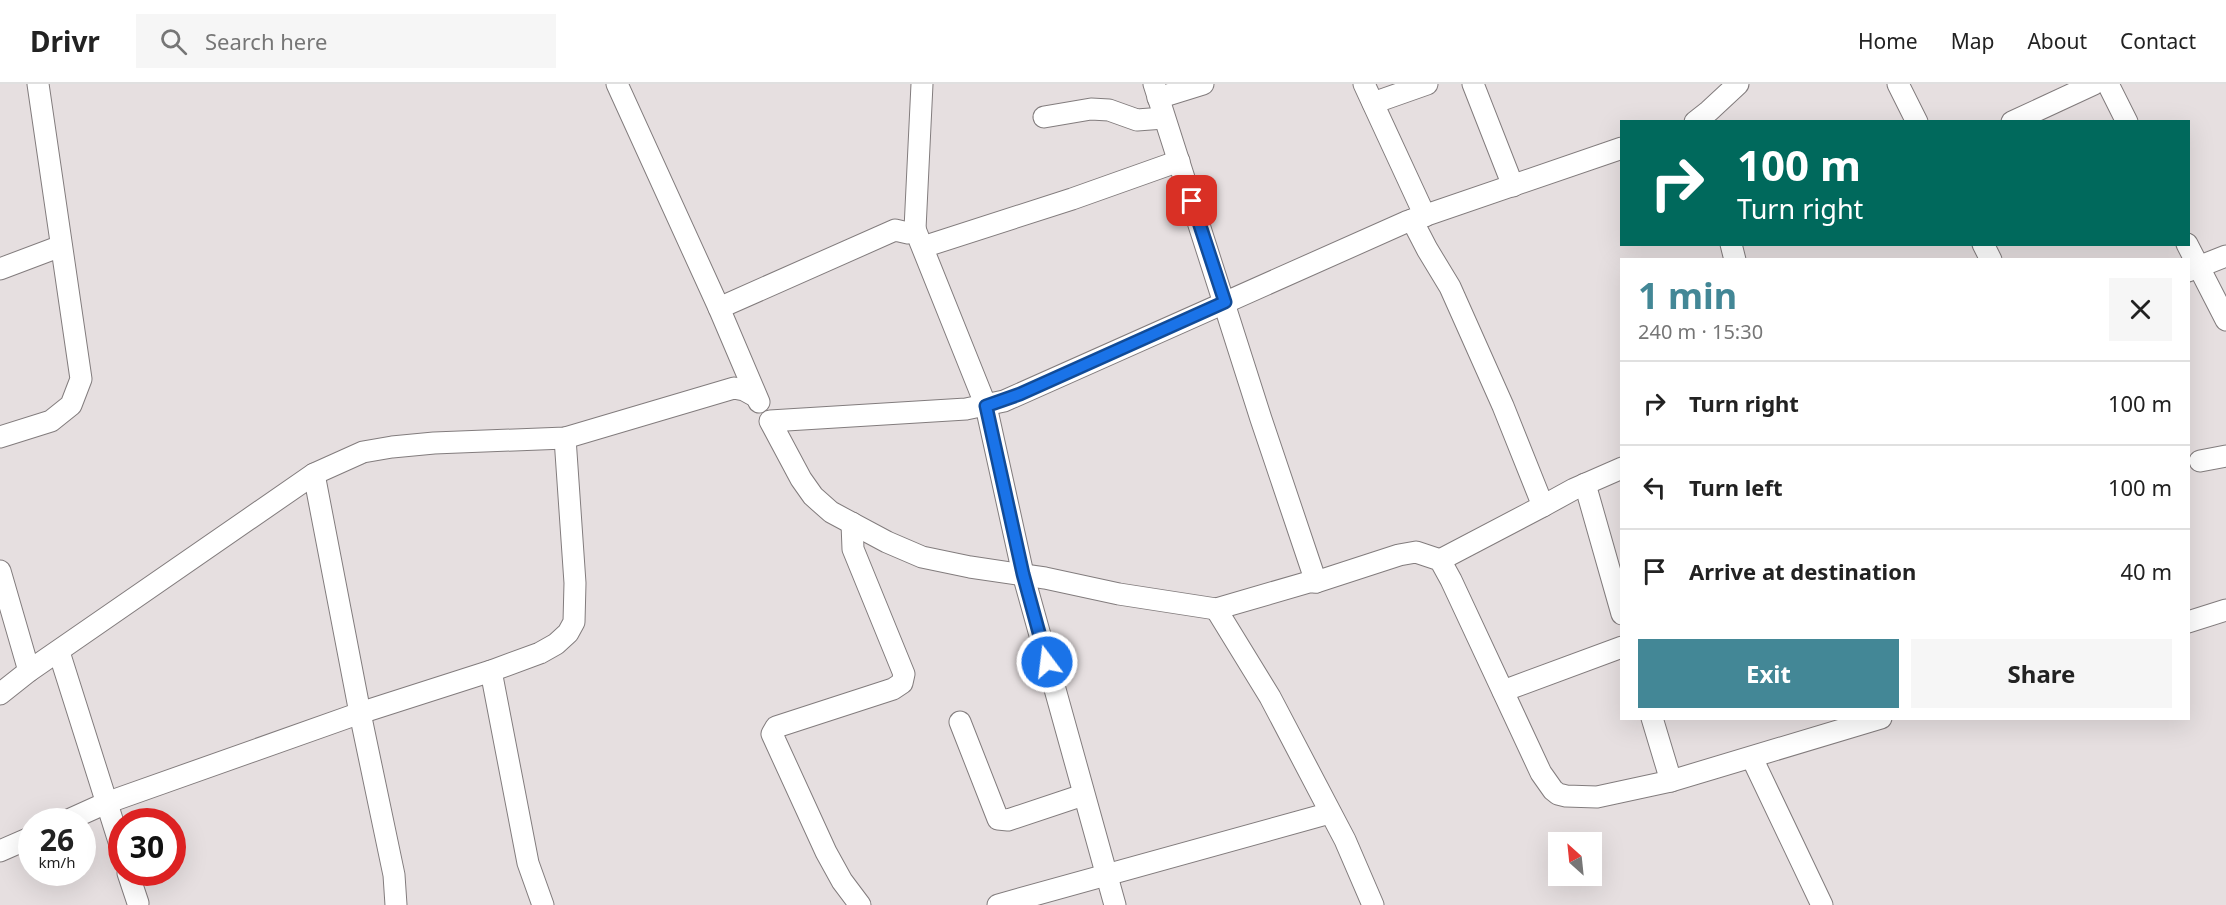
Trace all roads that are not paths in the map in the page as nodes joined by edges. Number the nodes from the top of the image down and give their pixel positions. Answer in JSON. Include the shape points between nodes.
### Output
{"nodes":[{"id":1,"x":38,"y":84,"type":"edge"},
{"id":2,"x":617,"y":84,"type":"edge"},
{"id":3,"x":923,"y":84,"type":"edge"},
{"id":4,"x":1203,"y":84,"type":"edge"},
{"id":5,"x":1427,"y":84,"type":"edge"},
{"id":6,"x":1473,"y":84,"type":"edge"},
{"id":7,"x":1898,"y":84,"type":"edge"},
{"id":8,"x":2094,"y":84,"type":"edge"},
{"id":9,"x":2108,"y":84,"type":"edge"},
{"id":10,"x":1729,"y":87,"type":"edge"},
{"id":11,"x":1368,"y":93,"type":"edge"},
{"id":12,"x":1159,"y":100,"type":"edge"},
{"id":13,"x":1044,"y":117,"type":"dead end"},
{"id":14,"x":1698,"y":120,"type":"edge"},
{"id":15,"x":1916,"y":120,"type":"edge"},
{"id":16,"x":2016,"y":120,"type":"edge"},
{"id":17,"x":2126,"y":120,"type":"edge"},
{"id":18,"x":1620,"y":149,"type":"edge"},
{"id":19,"x":1179,"y":161,"type":"junction"},
{"id":20,"x":1513,"y":186,"type":"junction"},
{"id":21,"x":1419,"y":218,"type":"junction"},
{"id":22,"x":919,"y":238,"type":"junction"},
{"id":23,"x":61,"y":246,"type":"junction"},
{"id":24,"x":2187,"y":246,"type":"edge"},
{"id":25,"x":2226,"y":256,"type":"edge"},
{"id":26,"x":0,"y":269,"type":"edge"},
{"id":27,"x":2193,"y":269,"type":"edge"},
{"id":28,"x":1225,"y":302,"type":"junction"},
{"id":29,"x":719,"y":308,"type":"junction"},
{"id":30,"x":2226,"y":320,"type":"edge"},
{"id":31,"x":745,"y":369,"type":"junction"},
{"id":32,"x":734,"y":388,"type":"junction"},
{"id":33,"x":755,"y":396,"type":"junction"},
{"id":34,"x":986,"y":406,"type":"junction"},
{"id":35,"x":770,"y":421,"type":"junction"},
{"id":36,"x":0,"y":437,"type":"edge"},
{"id":37,"x":565,"y":438,"type":"junction"},
{"id":38,"x":2226,"y":456,"type":"edge"},
{"id":39,"x":2200,"y":461,"type":"dead end"},
{"id":40,"x":1620,"y":469,"type":"edge"},
{"id":41,"x":314,"y":474,"type":"junction"},
{"id":42,"x":1585,"y":484,"type":"junction"},
{"id":43,"x":1543,"y":506,"type":"junction"},
{"id":44,"x":852,"y":524,"type":"junction"},
{"id":45,"x":1440,"y":560,"type":"junction"},
{"id":46,"x":0,"y":571,"type":"edge"},
{"id":47,"x":1023,"y":574,"type":"junction"},
{"id":48,"x":1316,"y":582,"type":"junction"},
{"id":49,"x":1620,"y":607,"type":"edge"},
{"id":50,"x":1216,"y":609,"type":"junction"},
{"id":51,"x":2226,"y":610,"type":"edge"},
{"id":52,"x":2190,"y":621,"type":"edge"},
{"id":53,"x":1620,"y":648,"type":"edge"},
{"id":54,"x":59,"y":652,"type":"junction"},
{"id":55,"x":29,"y":671,"type":"junction"},
{"id":56,"x":491,"y":671,"type":"junction"},
{"id":57,"x":1503,"y":691,"type":"junction"},
{"id":58,"x":0,"y":694,"type":"edge"},
{"id":59,"x":360,"y":713,"type":"junction"},
{"id":60,"x":1653,"y":720,"type":"edge"},
{"id":61,"x":1875,"y":720,"type":"edge"},
{"id":62,"x":960,"y":722,"type":"dead end"},
{"id":63,"x":1752,"y":758,"type":"junction"},
{"id":64,"x":1671,"y":781,"type":"junction"},
{"id":65,"x":1083,"y":795,"type":"junction"},
{"id":66,"x":106,"y":803,"type":"junction"},
{"id":67,"x":95,"y":808,"type":"edge"},
{"id":68,"x":108,"y":809,"type":"edge"},
{"id":69,"x":1330,"y":813,"type":"junction"},
{"id":70,"x":18,"y":843,"type":"edge"},
{"id":71,"x":0,"y":851,"type":"edge"},
{"id":72,"x":1106,"y":873,"type":"junction"},
{"id":73,"x":132,"y":886,"type":"edge"},
{"id":74,"x":138,"y":903,"type":"dead end"},
{"id":75,"x":396,"y":905,"type":"edge"},
{"id":76,"x":543,"y":905,"type":"edge"},
{"id":77,"x":860,"y":905,"type":"edge"},
{"id":78,"x":998,"y":905,"type":"edge"},
{"id":79,"x":1115,"y":905,"type":"edge"},
{"id":80,"x":1373,"y":905,"type":"edge"},
{"id":81,"x":1822,"y":905,"type":"edge"}],
"edges":[{"from":1,"to":23,"type":"street"},
{"from":2,"to":29,"type":"street"},
{"from":3,"to":22,"type":"street"},
{"from":4,"to":12,"type":"street"},
{"from":5,"to":11,"type":"street"},
{"from":6,"to":20,"type":"street"},
{"from":7,"to":15,"type":"street"},
{"from":8,"to":16,"type":"street"},
{"from":9,"to":17,"type":"street"},
{"from":10,"to":14,"type":"street"},
{"from":11,"to":21,"type":"street"},
{"from":12,"to":13,"type":"street","via":[[1137,120],[1109,110]]},
{"from":12,"to":19,"type":"street"},
{"from":18,"to":20,"type":"street"},
{"from":19,"to":22,"type":"street","via":[[1072,200]]},
{"from":19,"to":28,"type":"street"},
{"from":20,"to":21,"type":"street"},
{"from":21,"to":28,"type":"street"},
{"from":21,"to":43,"type":"street","via":[[1427,249],[1450,287]]},
{"from":22,"to":29,"type":"street","via":[[895,230]]},
{"from":22,"to":34,"type":"street"},
{"from":23,"to":26,"type":"street"},
{"from":23,"to":36,"type":"street","via":[[81,379],[76,397],[51,421]]},
{"from":24,"to":27,"type":"street"},
{"from":25,"to":27,"type":"street"},
{"from":27,"to":30,"type":"street"},
{"from":28,"to":34,"type":"street"},
{"from":28,"to":48,"type":"street"},
{"from":29,"to":31,"type":"street"},
{"from":31,"to":32,"type":"street"},
{"from":31,"to":33,"type":"street"},
{"from":32,"to":33,"type":"street"},
{"from":32,"to":37,"type":"street"},
{"from":33,"to":35,"type":"street"},
{"from":34,"to":35,"type":"street"},
{"from":34,"to":47,"type":"street"},
{"from":35,"to":44,"type":"street","via":[[813,496]]},
{"from":37,"to":41,"type":"street","via":[[392,447],[363,452]]},
{"from":37,"to":56,"type":"street","via":[[574,622],[556,644]]},
{"from":38,"to":39,"type":"street"},
{"from":40,"to":42,"type":"street"},
{"from":41,"to":54,"type":"street"},
{"from":41,"to":59,"type":"street"},
{"from":42,"to":43,"type":"street"},
{"from":42,"to":49,"type":"street"},
{"from":43,"to":45,"type":"street"},
{"from":44,"to":47,"type":"street","via":[[922,557]]},
{"from":44,"to":77,"type":"street","via":[[853,549],[904,674],[902,683],[776,727],[772,734],[826,852]]},
{"from":45,"to":48,"type":"street","via":[[1416,552],[1399,555]]},
{"from":45,"to":57,"type":"street"},
{"from":46,"to":55,"type":"street"},
{"from":47,"to":50,"type":"street"},
{"from":47,"to":65,"type":"street"},
{"from":48,"to":50,"type":"street"},
{"from":50,"to":69,"type":"street","via":[[1270,697]]},
{"from":51,"to":52,"type":"street"},
{"from":53,"to":57,"type":"street"},
{"from":54,"to":55,"type":"street"},
{"from":54,"to":66,"type":"street"},
{"from":55,"to":58,"type":"street"},
{"from":56,"to":59,"type":"street"},
{"from":56,"to":76,"type":"street","via":[[528,863]]},
{"from":57,"to":64,"type":"street","via":[[1541,773],[1558,794],[1597,797]]},
{"from":59,"to":66,"type":"street"},
{"from":59,"to":75,"type":"street","via":[[394,875]]},
{"from":60,"to":64,"type":"street"},
{"from":61,"to":63,"type":"street"},
{"from":62,"to":65,"type":"street","via":[[998,819],[1008,820]]},
{"from":63,"to":64,"type":"street"},
{"from":63,"to":81,"type":"street"},
{"from":65,"to":72,"type":"street"},
{"from":66,"to":67,"type":"street"},
{"from":66,"to":68,"type":"street"},
{"from":69,"to":72,"type":"street"},
{"from":69,"to":80,"type":"street"},
{"from":70,"to":71,"type":"street"},
{"from":72,"to":78,"type":"street"},
{"from":72,"to":79,"type":"street"},
{"from":73,"to":74,"type":"street"}]}
